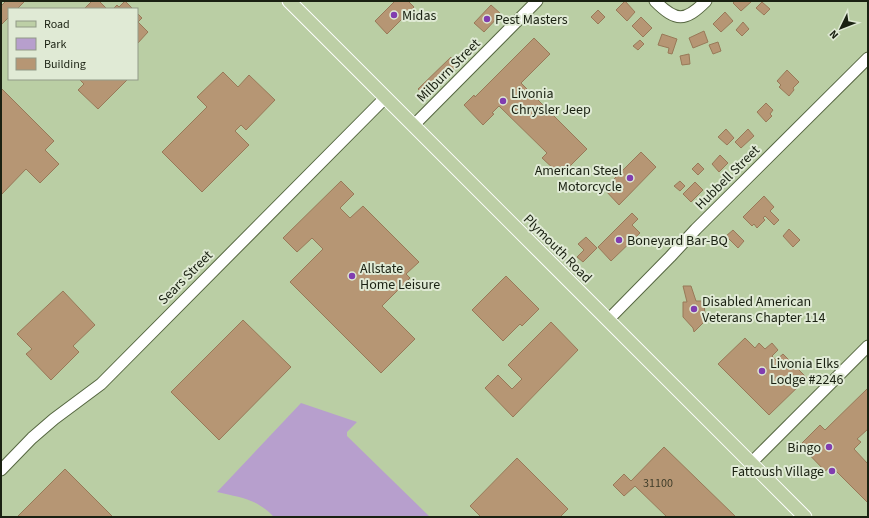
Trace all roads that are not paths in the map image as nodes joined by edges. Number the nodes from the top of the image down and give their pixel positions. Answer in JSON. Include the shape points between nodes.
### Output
{"nodes":[{"id":1,"x":289,"y":1,"type":"edge"},
{"id":2,"x":537,"y":1,"type":"edge"},
{"id":3,"x":655,"y":1,"type":"edge"},
{"id":4,"x":706,"y":1,"type":"edge"},
{"id":5,"x":868,"y":58,"type":"edge"},
{"id":6,"x":385,"y":98,"type":"junction"},
{"id":7,"x":413,"y":126,"type":"junction"},
{"id":8,"x":608,"y":320,"type":"junction"},
{"id":9,"x":868,"y":346,"type":"edge"},
{"id":10,"x":751,"y":463,"type":"junction"},
{"id":11,"x":1,"y":470,"type":"edge"},
{"id":12,"x":805,"y":517,"type":"edge"}],
"edges":[{"from":1,"to":6,"type":"main road","name":"Plymouth Road"},
{"from":2,"to":7,"type":"street","name":"Milburn Street"},
{"from":3,"to":4,"type":"street","via":[[673,16],[692,14]]},
{"from":5,"to":8,"type":"street","name":"Hubbell Street"},
{"from":6,"to":7,"type":"main road","name":"Plymouth Road"},
{"from":6,"to":11,"type":"street","name":"Sears Street","via":[[101,384],[54,419]]},
{"from":7,"to":8,"type":"main road","name":"Plymouth Road"},
{"from":8,"to":10,"type":"main road","name":"Plymouth Road"},
{"from":9,"to":10,"type":"street"},
{"from":10,"to":12,"type":"main road","name":"Plymouth Road"}]}
